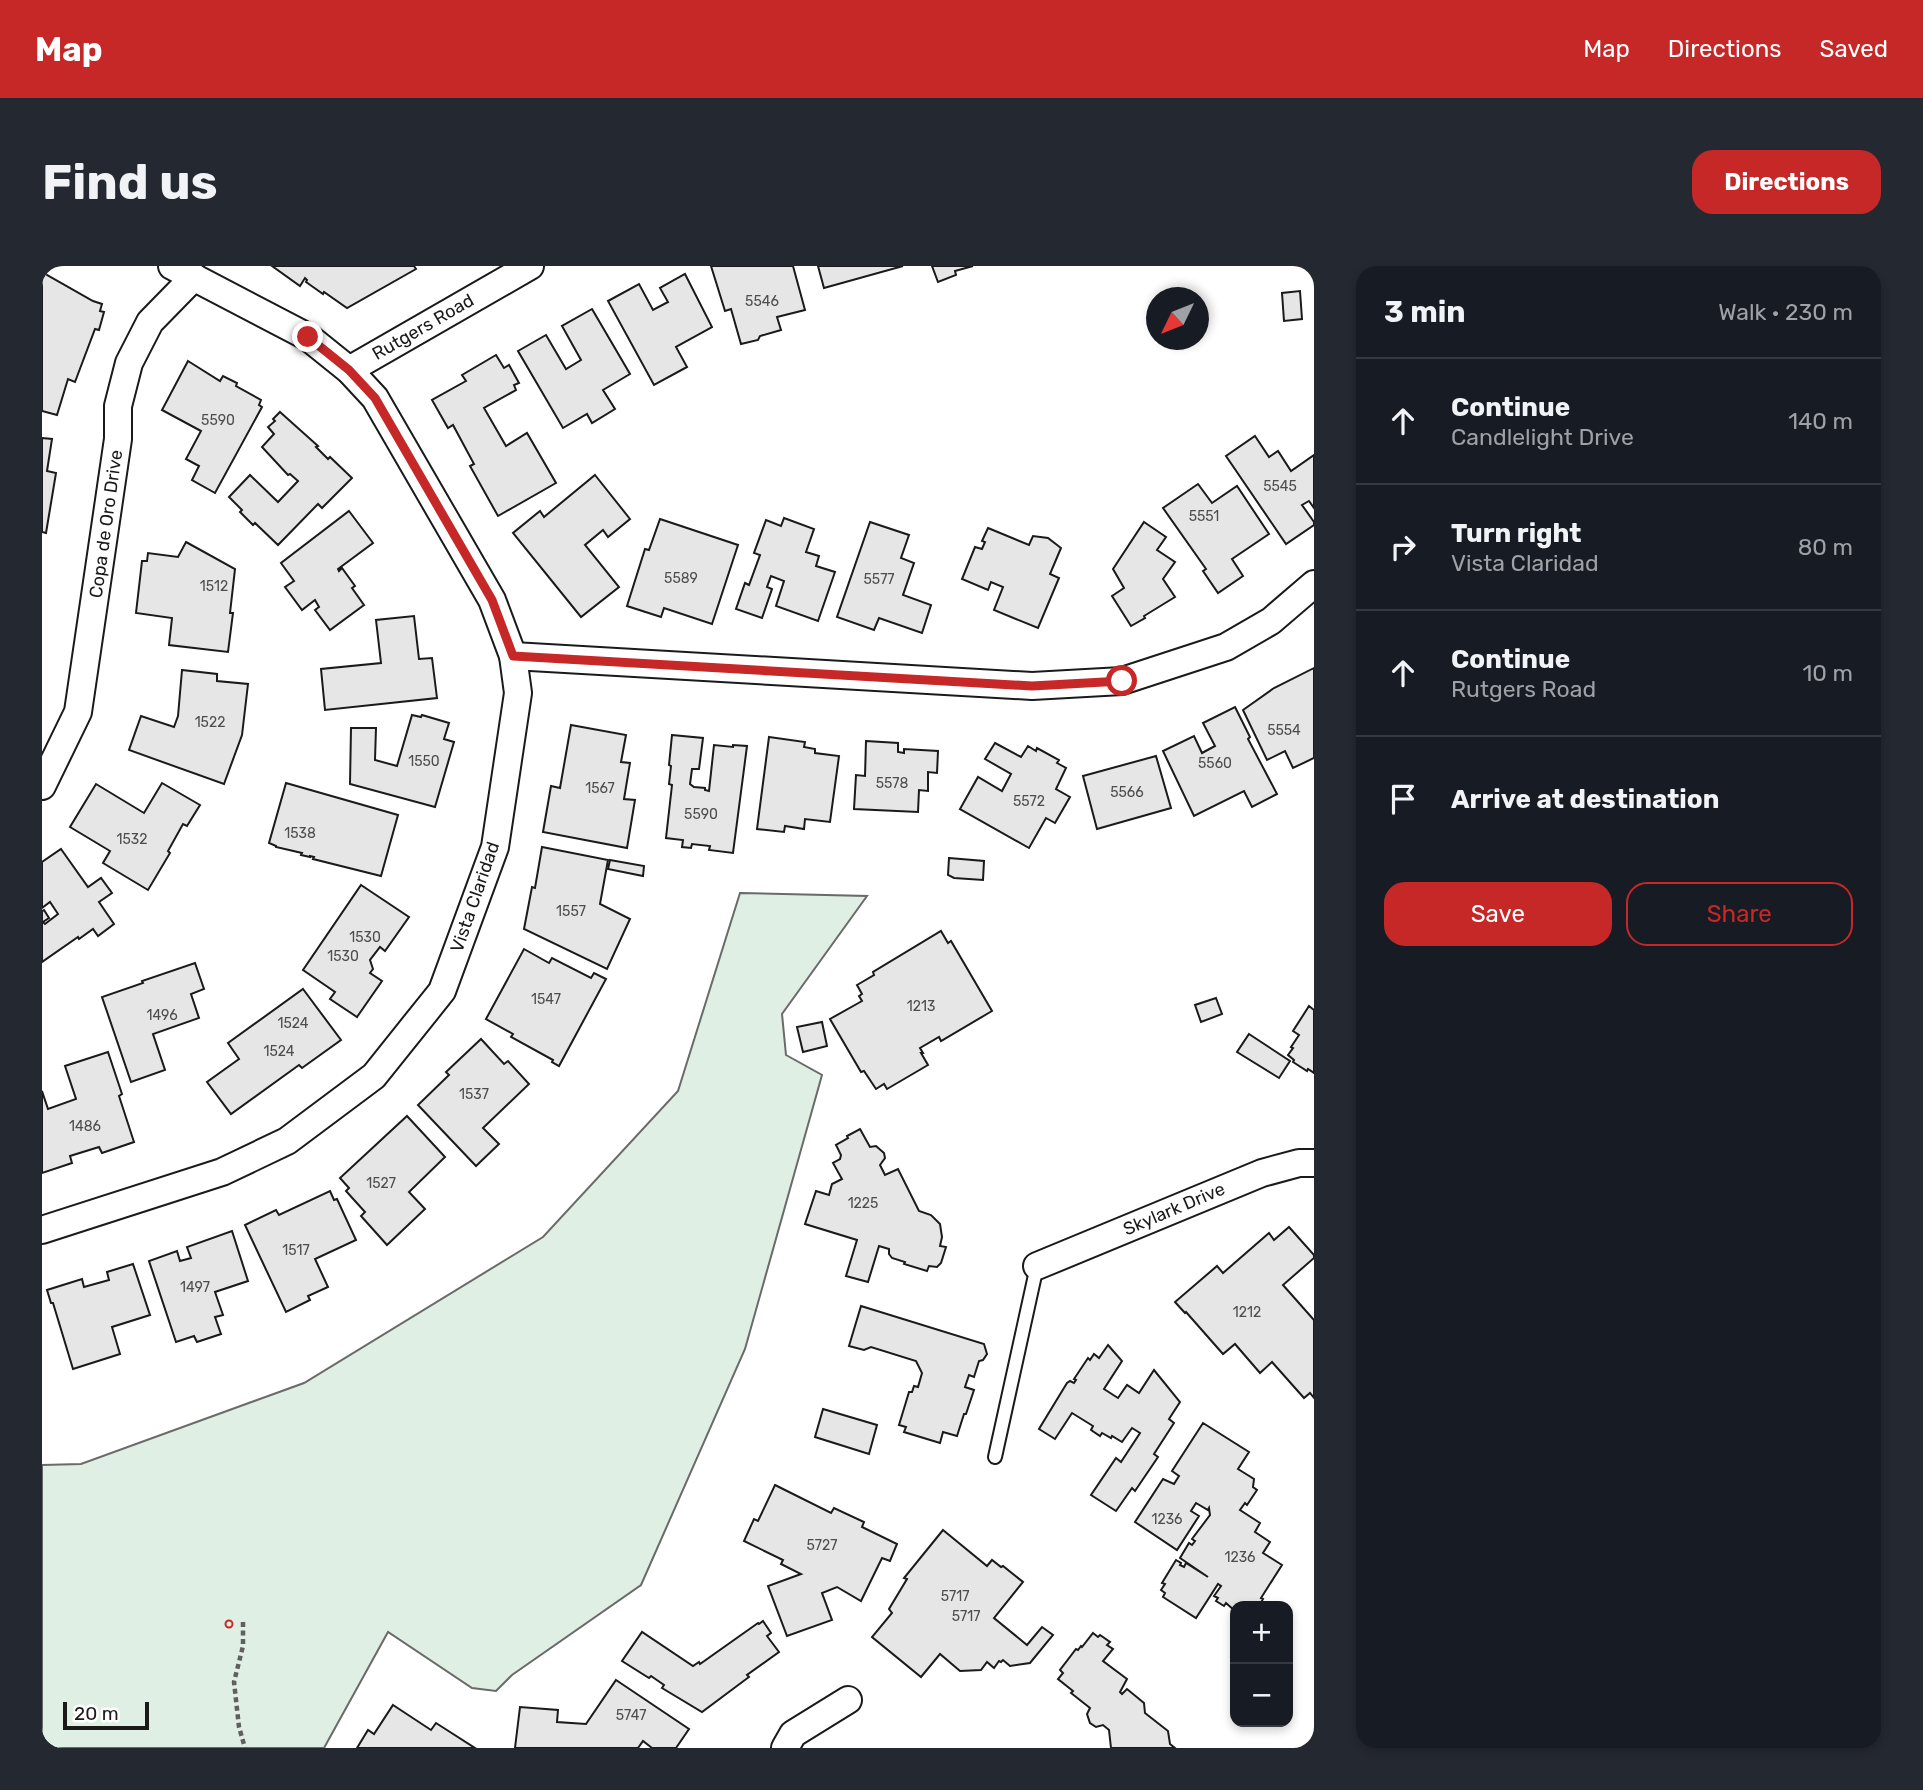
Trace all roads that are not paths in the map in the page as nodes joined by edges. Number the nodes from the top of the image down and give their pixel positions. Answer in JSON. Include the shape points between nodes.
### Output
{"nodes":[{"id":1,"x":530,"y":266,"type":"edge"},
{"id":2,"x":183,"y":272,"type":"edge"},
{"id":3,"x":349,"y":370,"type":"junction"},
{"id":4,"x":1314,"y":584,"type":"edge"},
{"id":5,"x":513,"y":656,"type":"junction"},
{"id":6,"x":42,"y":786,"type":"edge"},
{"id":7,"x":1314,"y":1163,"type":"edge"},
{"id":8,"x":42,"y":1230,"type":"edge"},
{"id":9,"x":1037,"y":1266,"type":"joint"},
{"id":10,"x":995,"y":1457,"type":"dead end"},
{"id":11,"x":848,"y":1700,"type":"dead end"},
{"id":12,"x":785,"y":1748,"type":"edge"}],
"edges":[{"from":1,"to":3,"type":"street","name":"Rutgers Road"},
{"from":2,"to":3,"type":"street","via":[[308,337]]},
{"from":2,"to":6,"type":"street","name":"Copa de Oro Drive","via":[[128,363],[118,406],[118,439],[78,712]]},
{"from":3,"to":5,"type":"street","name":"Vista Claridad","via":[[375,398],[492,600]]},
{"from":4,"to":5,"type":"street","via":[[1271,621],[1226,647],[1122,681],[1032,686]]},
{"from":5,"to":8,"type":"street","name":"Vista Claridad","via":[[518,693],[495,847],[442,991],[374,1076],[287,1141],[222,1171]]},
{"from":7,"to":9,"type":"street","name":"Skylark Drive","via":[[1262,1172]]},
{"from":9,"to":10,"type":"lane"},
{"from":11,"to":12,"type":"street","via":[[793,1734]]}]}
